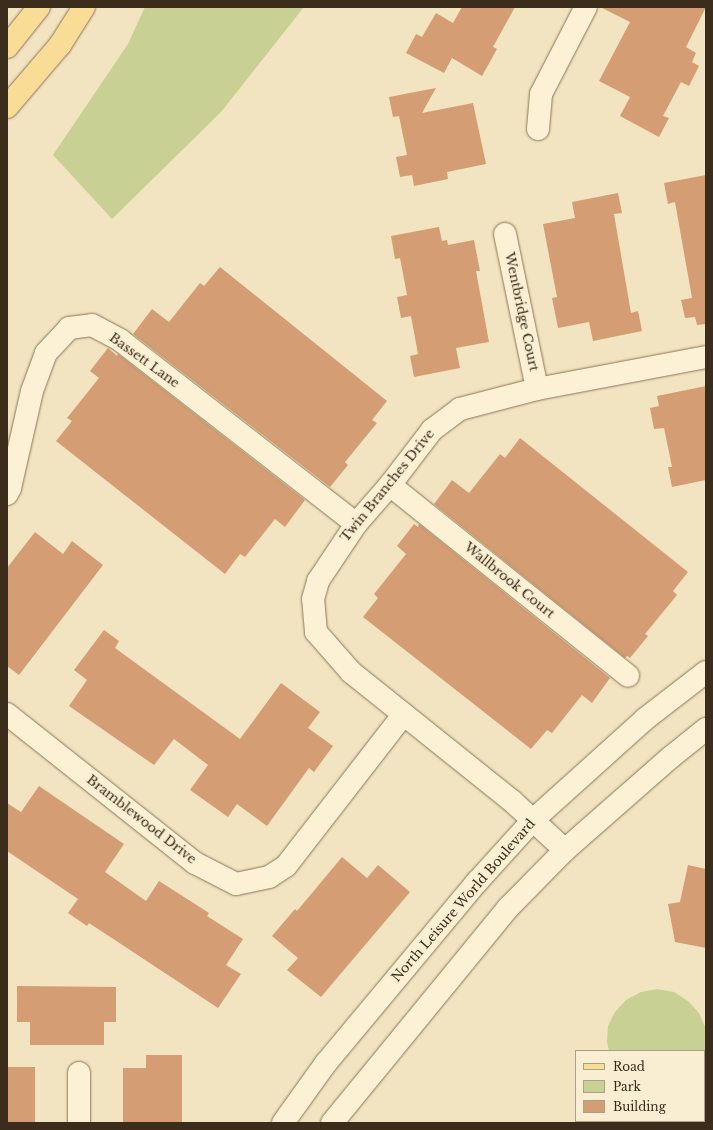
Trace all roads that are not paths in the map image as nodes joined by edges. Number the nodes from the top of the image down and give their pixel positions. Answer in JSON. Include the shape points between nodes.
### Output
{"nodes":[{"id":1,"x":40,"y":7,"type":"edge"},
{"id":2,"x":84,"y":7,"type":"edge"},
{"id":3,"x":586,"y":7,"type":"edge"},
{"id":4,"x":7,"y":47,"type":"edge"},
{"id":5,"x":7,"y":107,"type":"edge"},
{"id":6,"x":538,"y":129,"type":"dead end"},
{"id":7,"x":505,"y":234,"type":"dead end"},
{"id":8,"x":706,"y":356,"type":"edge"},
{"id":9,"x":537,"y":389,"type":"junction"},
{"id":10,"x":390,"y":485,"type":"junction"},
{"id":11,"x":7,"y":494,"type":"edge"},
{"id":12,"x":356,"y":524,"type":"junction"},
{"id":13,"x":706,"y":672,"type":"edge"},
{"id":14,"x":628,"y":676,"type":"dead end"},
{"id":15,"x":7,"y":714,"type":"edge"},
{"id":16,"x":404,"y":714,"type":"junction"},
{"id":17,"x":706,"y":729,"type":"edge"},
{"id":18,"x":533,"y":820,"type":"junction"},
{"id":19,"x":565,"y":850,"type":"junction"},
{"id":20,"x":78,"y":1073,"type":"dead end"},
{"id":21,"x":79,"y":1123,"type":"edge"},
{"id":22,"x":283,"y":1123,"type":"edge"},
{"id":23,"x":332,"y":1123,"type":"edge"}],
"edges":[{"from":1,"to":4,"type":"main road"},
{"from":2,"to":5,"type":"main road","via":[[60,45]]},
{"from":3,"to":6,"type":"street","via":[[541,94]]},
{"from":7,"to":9,"type":"street","name":"Wentbridge Court"},
{"from":8,"to":9,"type":"street","name":"Twin Branches Drive"},
{"from":9,"to":10,"type":"street","name":"Twin Branches Drive","via":[[460,409],[432,430]]},
{"from":10,"to":12,"type":"street","name":"Twin Branches Drive"},
{"from":10,"to":14,"type":"street","name":"Wallbrook Court"},
{"from":11,"to":12,"type":"street","name":"Bassett Lane","via":[[32,390],[46,353],[69,328],[92,325],[120,340]]},
{"from":12,"to":16,"type":"street","name":"Twin Branches Drive","via":[[318,581],[313,599],[316,632],[351,672]]},
{"from":13,"to":18,"type":"street","name":"North Leisure World Boulevard","via":[[645,719]]},
{"from":15,"to":16,"type":"street","name":"Bramblewood Drive","via":[[195,863],[236,884],[269,877],[286,866]]},
{"from":16,"to":18,"type":"street","name":"Twin Branches Drive"},
{"from":17,"to":19,"type":"street"},
{"from":18,"to":19,"type":"street","name":"Twin Branches Drive"},
{"from":18,"to":22,"type":"street","name":"North Leisure World Boulevard","via":[[477,882],[326,1063]]},
{"from":19,"to":23,"type":"street","via":[[508,908]]},
{"from":20,"to":21,"type":"street"}]}
